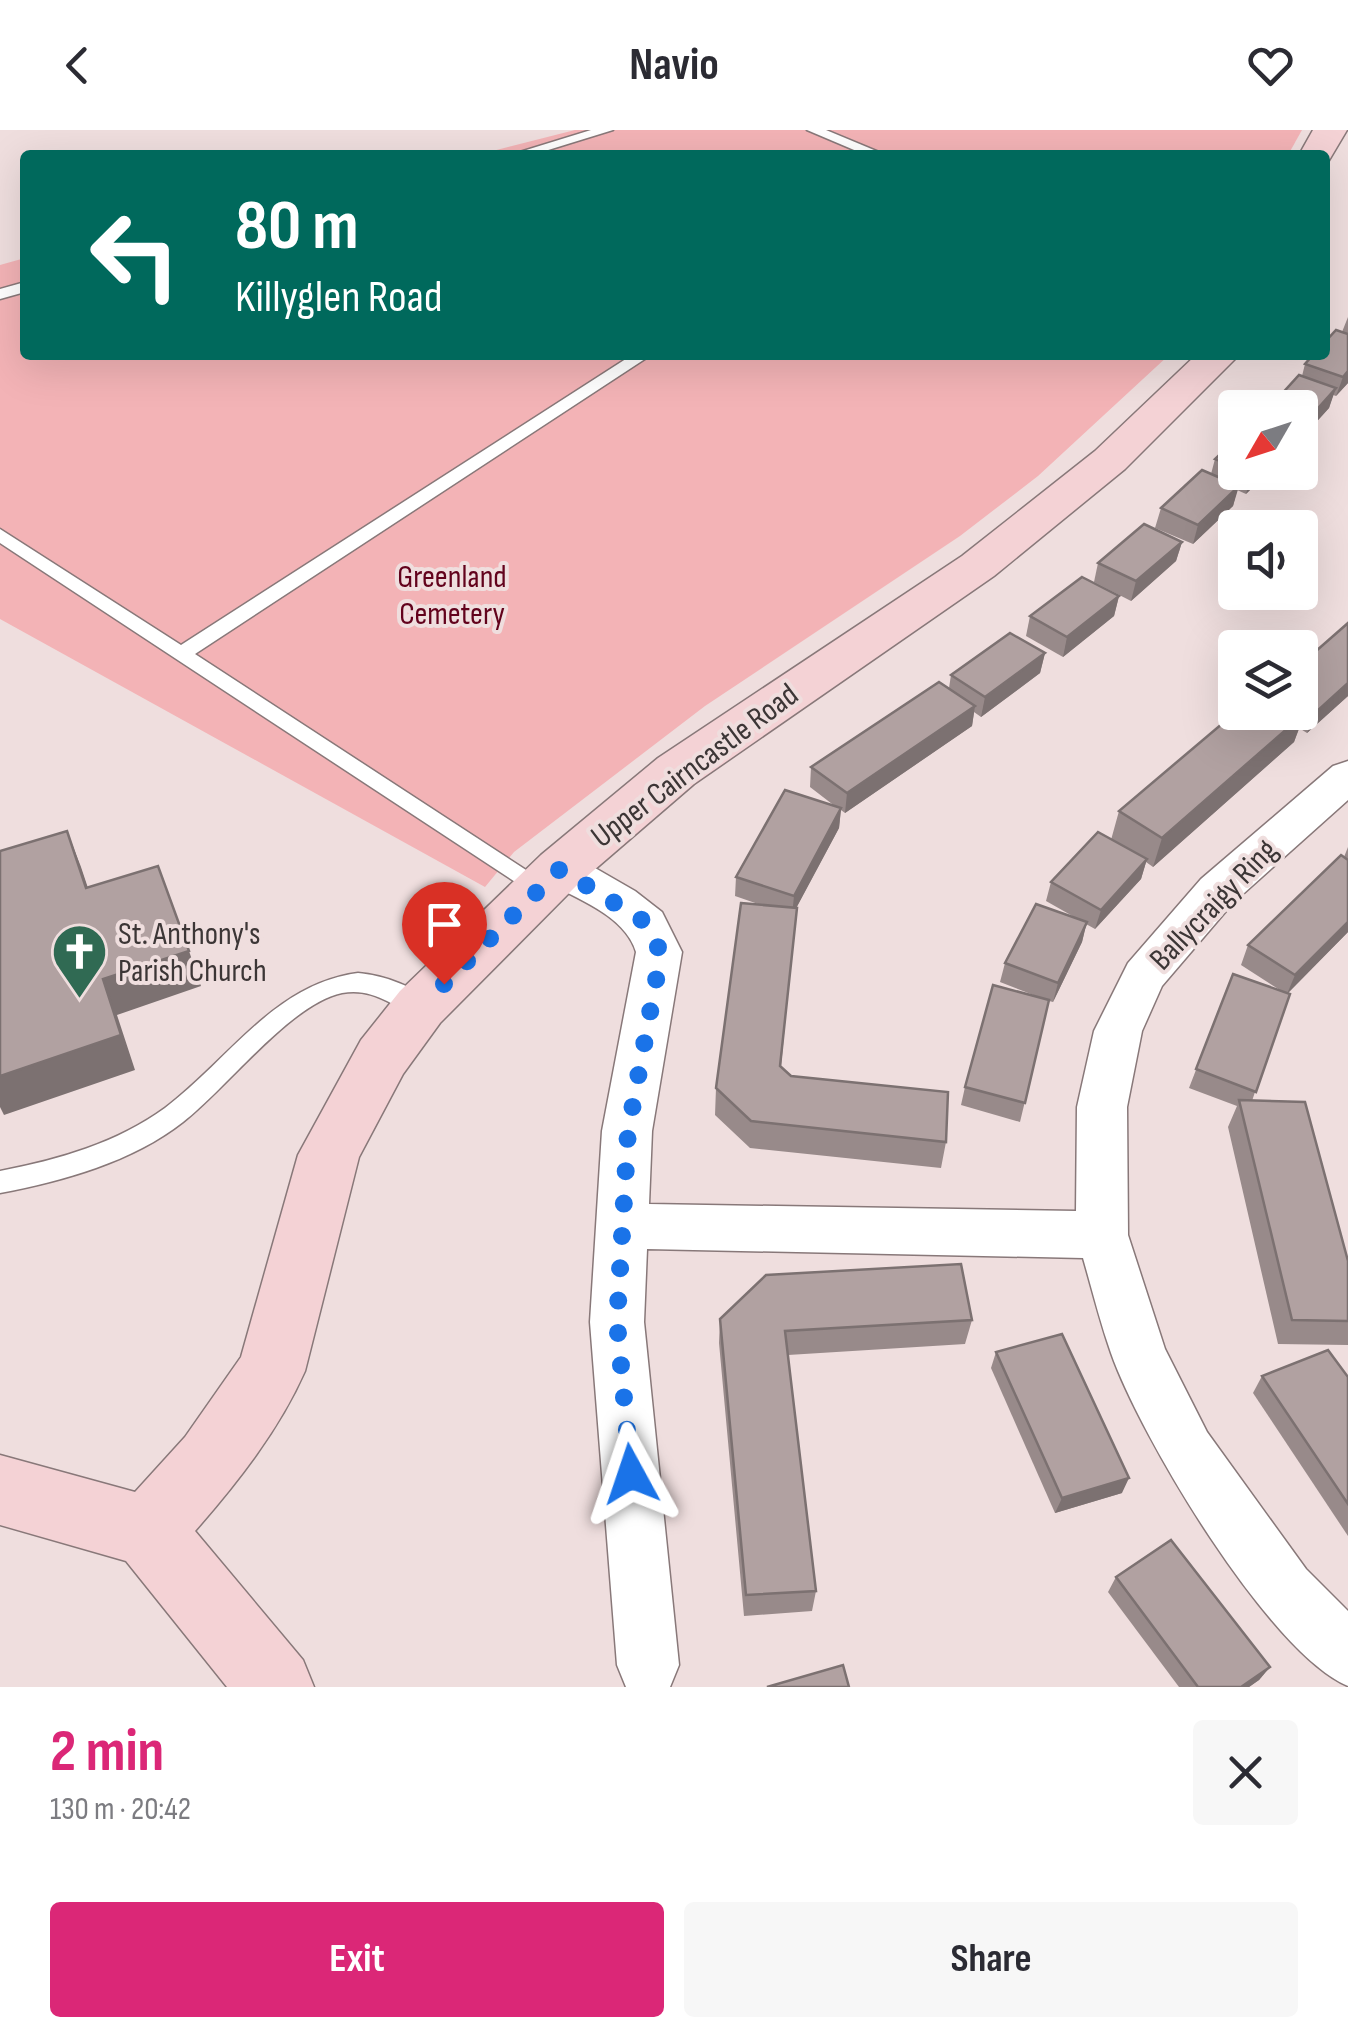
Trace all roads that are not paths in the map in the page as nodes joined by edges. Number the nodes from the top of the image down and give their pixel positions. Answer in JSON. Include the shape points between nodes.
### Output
{"nodes":[{"id":1,"x":606,"y":130,"type":"edge"},
{"id":2,"x":814,"y":130,"type":"edge"},
{"id":3,"x":535,"y":150,"type":"edge"},
{"id":4,"x":866,"y":150,"type":"edge"},
{"id":5,"x":635,"y":360,"type":"edge"},
{"id":6,"x":1214,"y":360,"type":"edge"},
{"id":7,"x":0,"y":535,"type":"edge"},
{"id":8,"x":182,"y":654,"type":"junction"},
{"id":9,"x":1348,"y":776,"type":"edge"},
{"id":10,"x":549,"y":879,"type":"junction"},
{"id":11,"x":420,"y":1008,"type":"junction"},
{"id":12,"x":0,"y":1182,"type":"edge"},
{"id":13,"x":624,"y":1226,"type":"junction"},
{"id":14,"x":1102,"y":1235,"type":"junction"},
{"id":15,"x":0,"y":1490,"type":"edge"},
{"id":16,"x":148,"y":1531,"type":"junction"},
{"id":17,"x":1348,"y":1654,"type":"edge"},
{"id":18,"x":648,"y":1665,"type":"dead end"},
{"id":19,"x":276,"y":1687,"type":"edge"}],
"edges":[{"from":1,"to":3,"type":"lane"},
{"from":2,"to":4,"type":"lane"},
{"from":5,"to":8,"type":"lane"},
{"from":6,"to":10,"type":"street","name":"Upper Cairncastle Road","via":[[1110,460],[978,566],[676,771]]},
{"from":7,"to":8,"type":"lane"},
{"from":8,"to":10,"type":"lane"},
{"from":9,"to":14,"type":"street","name":"Ballycraigy Ring","via":[[1217,891],[1144,976],[1118,1031],[1102,1108]]},
{"from":10,"to":11,"type":"street","name":"Upper Cairncastle Road"},
{"from":10,"to":13,"type":"street","via":[[642,920],[658,946],[628,1131]]},
{"from":11,"to":12,"type":"lane","via":[[362,982],[316,992],[170,1118],[80,1161]]},
{"from":11,"to":16,"type":"street","name":"Upper Cairncastle Road","via":[[382,1057],[330,1155],[271,1371],[210,1461]]},
{"from":13,"to":14,"type":"street"},
{"from":13,"to":18,"type":"street","via":[[617,1322]]},
{"from":14,"to":17,"type":"street","name":"Ballycraigy Ring","via":[[1139,1355],[1188,1452],[1285,1590]]},
{"from":15,"to":16,"type":"street"},
{"from":16,"to":19,"type":"street"}]}
